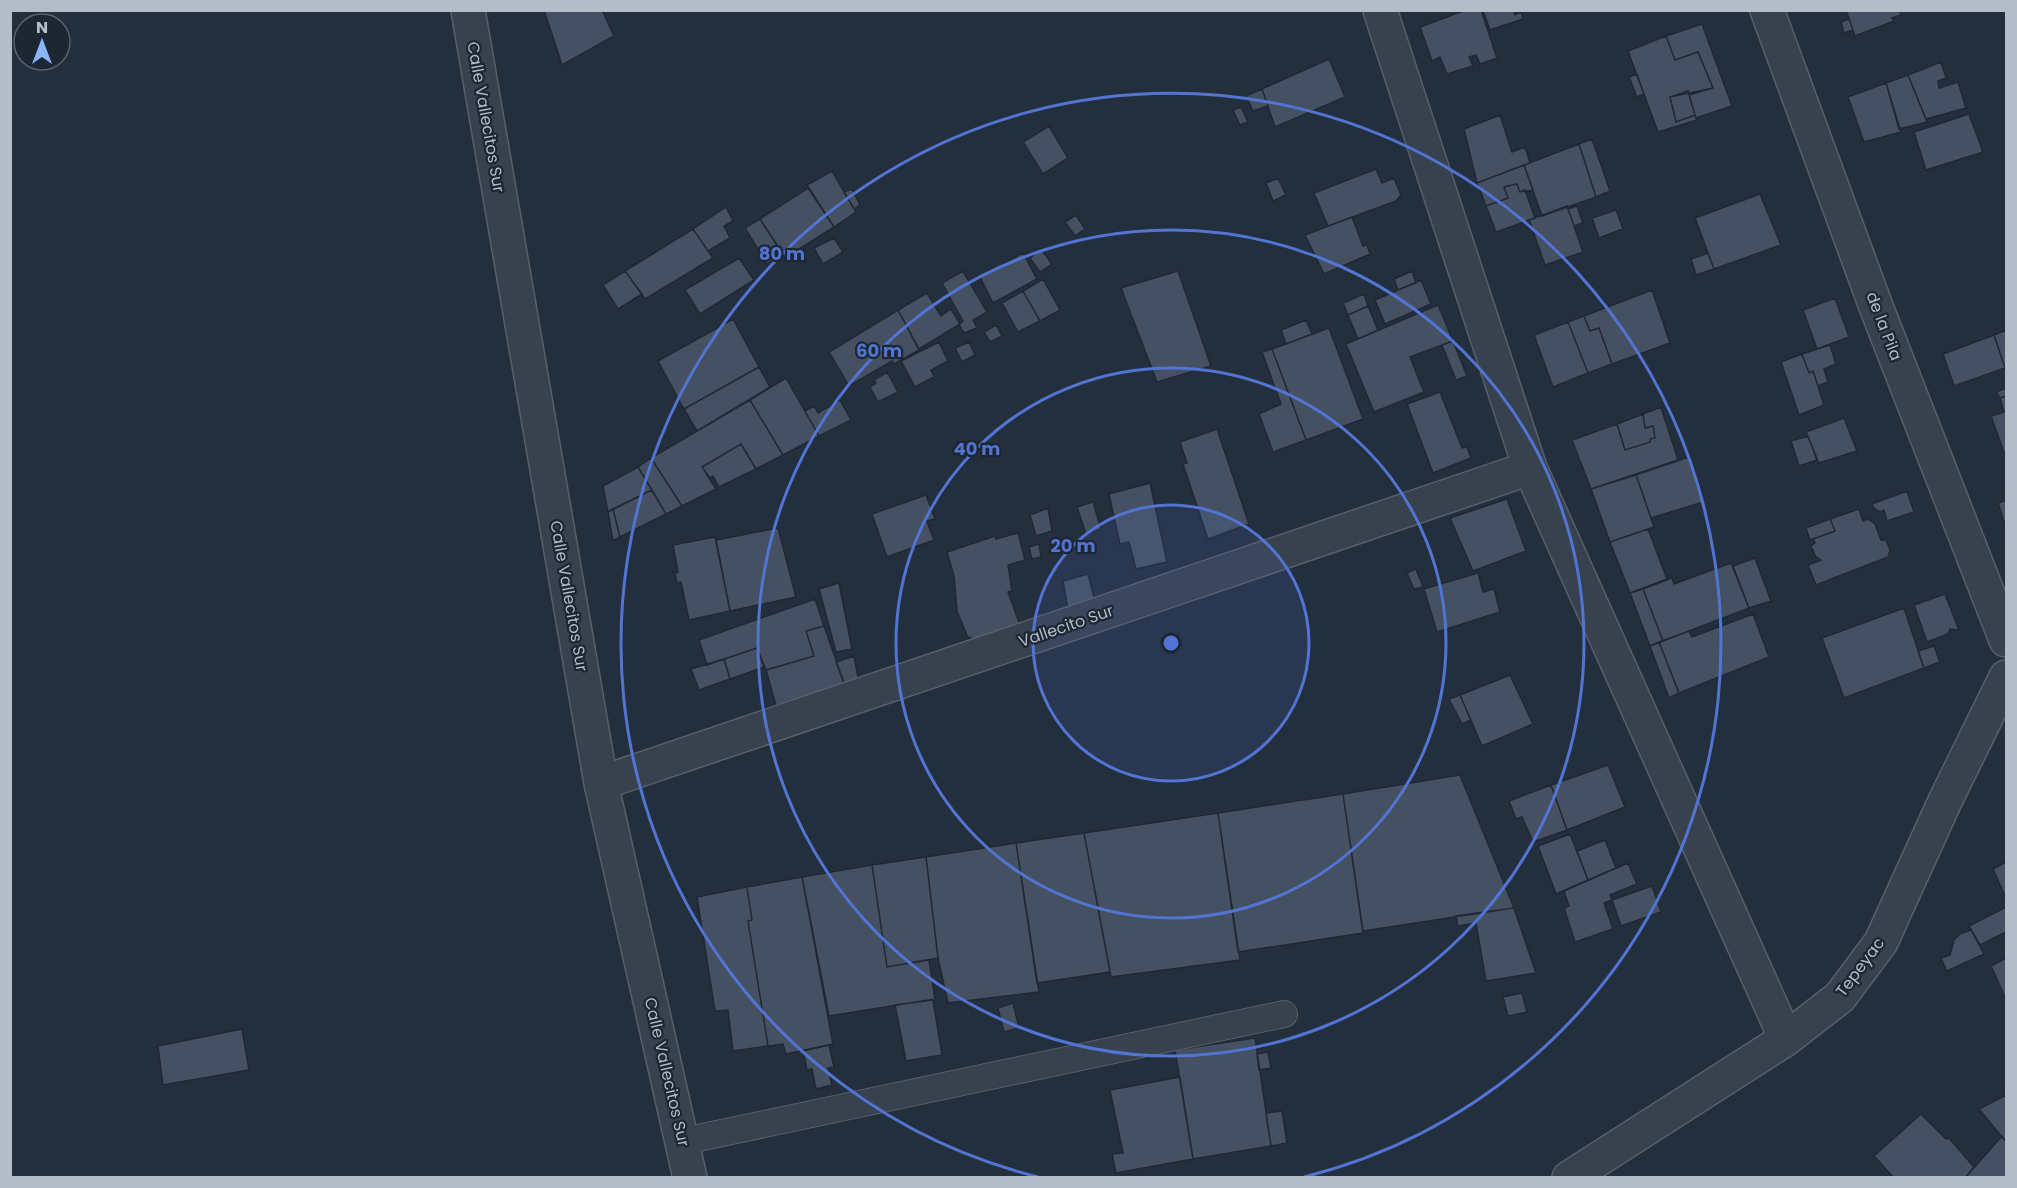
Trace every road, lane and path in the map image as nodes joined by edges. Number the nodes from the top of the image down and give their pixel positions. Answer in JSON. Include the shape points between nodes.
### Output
{"nodes":[{"id":1,"x":468,"y":10,"type":"edge"},
{"id":2,"x":1380,"y":10,"type":"edge"},
{"id":3,"x":1767,"y":10,"type":"edge"},
{"id":4,"x":1530,"y":468,"type":"junction"},
{"id":5,"x":2007,"y":640,"type":"edge"},
{"id":6,"x":2007,"y":676,"type":"edge"},
{"id":7,"x":601,"y":783,"type":"junction"},
{"id":8,"x":1284,"y":1014,"type":"dead end"},
{"id":9,"x":1786,"y":1039,"type":"junction"},
{"id":10,"x":684,"y":1141,"type":"junction"},
{"id":11,"x":690,"y":1178,"type":"edge"},
{"id":12,"x":1569,"y":1178,"type":"edge"}],
"edges":[{"from":1,"to":7,"type":"street","name":"Calle Vallecitos Sur"},
{"from":2,"to":4,"type":"street"},
{"from":3,"to":5,"type":"street","name":"de la Pila","via":[[1875,304]]},
{"from":4,"to":7,"type":"street","name":"Vallecito Sur"},
{"from":4,"to":9,"type":"street"},
{"from":6,"to":9,"type":"street","name":"Tepeyac","via":[[1881,942],[1840,997]]},
{"from":7,"to":10,"type":"street","name":"Calle Vallecitos Sur"},
{"from":8,"to":10,"type":"lane"},
{"from":9,"to":12,"type":"street","name":"Tepeyac"},
{"from":10,"to":11,"type":"street","name":"Calle Vallecitos Sur"}]}
